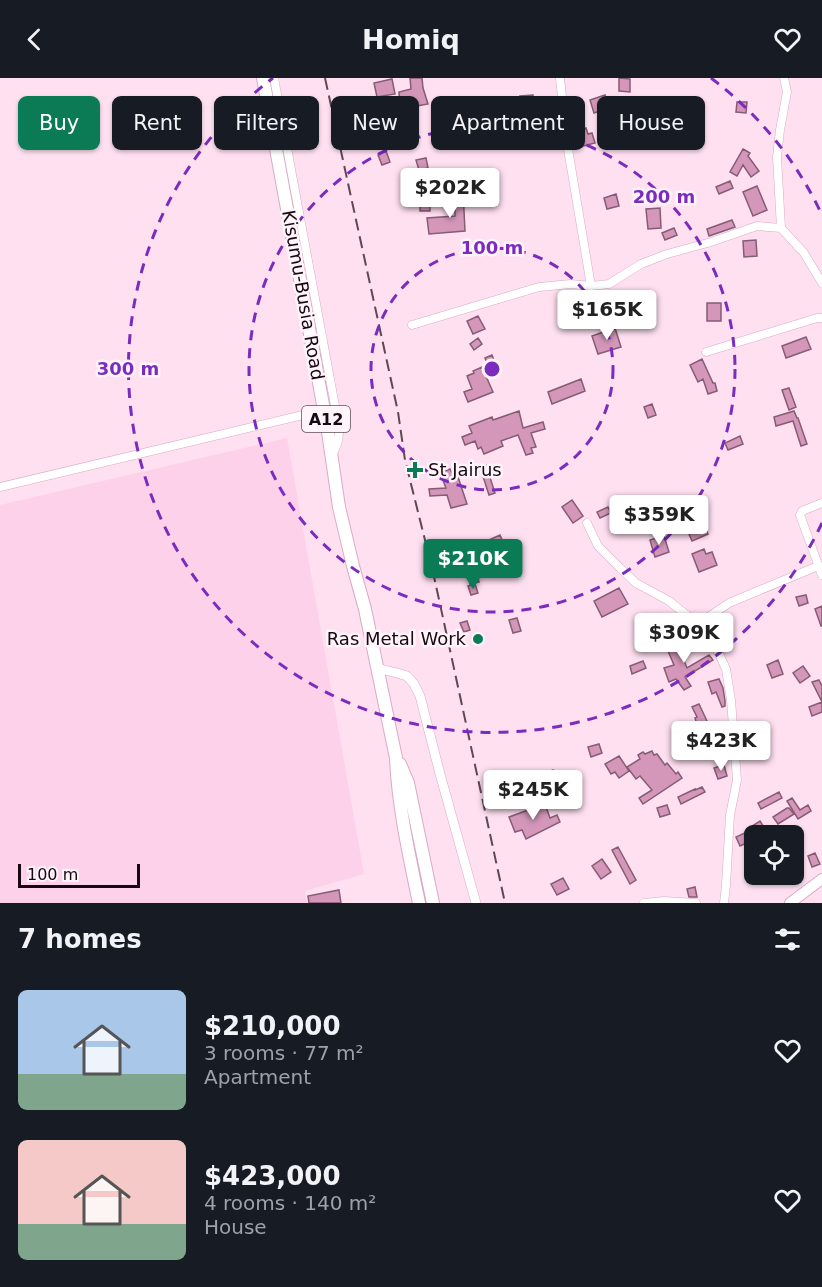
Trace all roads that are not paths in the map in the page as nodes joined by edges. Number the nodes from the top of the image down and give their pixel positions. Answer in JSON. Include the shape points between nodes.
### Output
{"nodes":[{"id":1,"x":263,"y":78,"type":"edge"},
{"id":2,"x":273,"y":78,"type":"edge"},
{"id":3,"x":560,"y":78,"type":"edge"},
{"id":4,"x":784,"y":78,"type":"edge"},
{"id":5,"x":781,"y":228,"type":"junction"},
{"id":6,"x":822,"y":283,"type":"edge"},
{"id":7,"x":591,"y":286,"type":"junction"},
{"id":8,"x":822,"y":318,"type":"edge"},
{"id":9,"x":412,"y":325,"type":"dead end"},
{"id":10,"x":706,"y":352,"type":"dead end"},
{"id":11,"x":324,"y":410,"type":"junction"},
{"id":12,"x":332,"y":455,"type":"junction"},
{"id":13,"x":0,"y":487,"type":"edge"},
{"id":14,"x":822,"y":503,"type":"edge"},
{"id":15,"x":587,"y":524,"type":"dead end"},
{"id":16,"x":818,"y":566,"type":"junction"},
{"id":17,"x":822,"y":575,"type":"edge"},
{"id":18,"x":698,"y":624,"type":"junction"},
{"id":19,"x":377,"y":669,"type":"junction"},
{"id":20,"x":396,"y":758,"type":"junction"},
{"id":21,"x":822,"y":879,"type":"edge"},
{"id":22,"x":419,"y":903,"type":"edge"},
{"id":23,"x":433,"y":903,"type":"edge"},
{"id":24,"x":476,"y":903,"type":"edge"},
{"id":25,"x":644,"y":903,"type":"edge"},
{"id":26,"x":696,"y":903,"type":"edge"},
{"id":27,"x":724,"y":903,"type":"edge"},
{"id":28,"x":790,"y":903,"type":"edge"}],
"edges":[{"from":1,"to":11,"type":"highway","name":"Kisumu-Busia Road","number":"A12"},
{"from":2,"to":12,"type":"street","via":[[340,433]]},
{"from":3,"to":7,"type":"street"},
{"from":4,"to":5,"type":"street","via":[[787,92],[777,157]]},
{"from":5,"to":6,"type":"street","via":[[804,253]]},
{"from":5,"to":7,"type":"street","via":[[757,226],[667,254],[641,264],[609,284]]},
{"from":7,"to":9,"type":"street","via":[[539,287]]},
{"from":8,"to":10,"type":"street"},
{"from":11,"to":12,"type":"highway","name":"Kisumu-Busia Road","number":"A12"},
{"from":11,"to":13,"type":"street"},
{"from":12,"to":19,"type":"highway","name":"Kisumu-Busia Road","number":"A12","via":[[339,507]]},
{"from":14,"to":16,"type":"street","via":[[800,515]]},
{"from":15,"to":18,"type":"street","via":[[598,546],[628,576]]},
{"from":16,"to":17,"type":"street"},
{"from":16,"to":18,"type":"street","via":[[729,603]]},
{"from":18,"to":27,"type":"street","via":[[714,643],[726,669],[731,700],[737,780],[730,815]]},
{"from":19,"to":20,"type":"highway","name":"Kisumu-Busia Road","number":"A12"},
{"from":19,"to":24,"type":"street","via":[[408,676],[420,696]]},
{"from":20,"to":22,"type":"highway","number":"A12","via":[[402,815]]},
{"from":20,"to":23,"type":"highway","number":"A12","via":[[408,783]]},
{"from":21,"to":28,"type":"main road"},
{"from":25,"to":26,"type":"street"}]}
